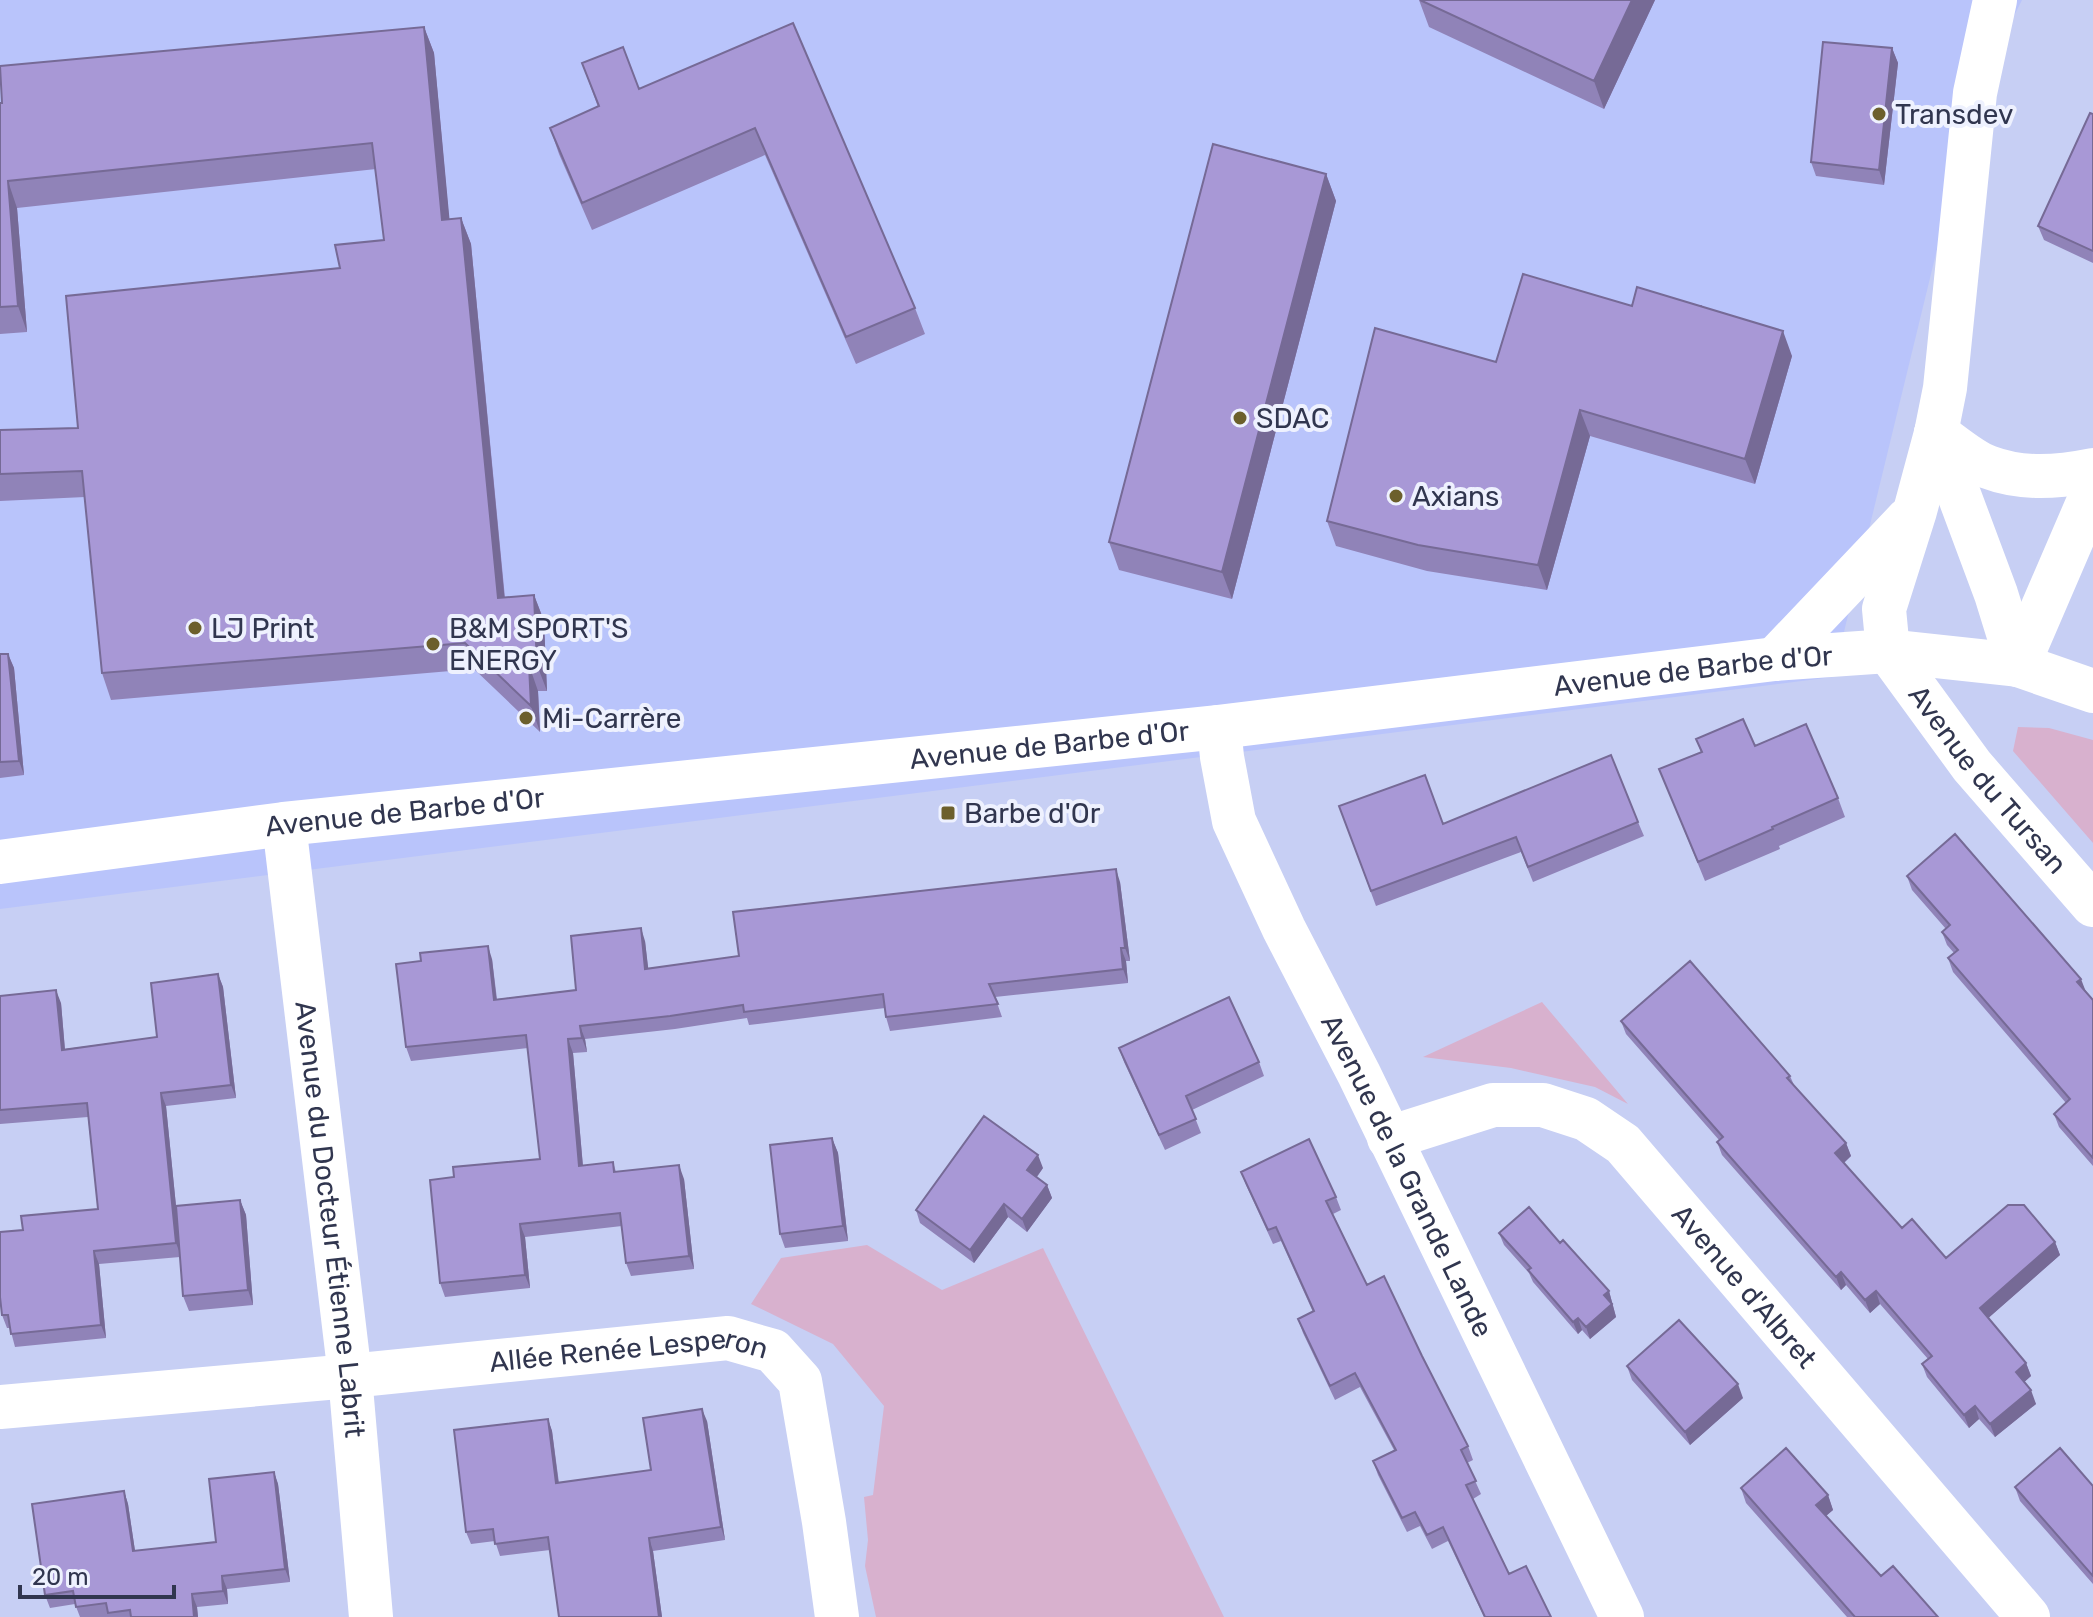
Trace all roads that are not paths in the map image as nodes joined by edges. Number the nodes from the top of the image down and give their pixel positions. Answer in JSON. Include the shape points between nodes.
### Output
{"nodes":[{"id":1,"x":1995,"y":0,"type":"edge"},
{"id":2,"x":1936,"y":433,"type":"junction"},
{"id":3,"x":2093,"y":470,"type":"edge"},
{"id":4,"x":2093,"y":491,"type":"edge"},
{"id":5,"x":1915,"y":511,"type":"junction"},
{"id":6,"x":1888,"y":651,"type":"junction"},
{"id":7,"x":1775,"y":659,"type":"junction"},
{"id":8,"x":2018,"y":665,"type":"junction"},
{"id":9,"x":2093,"y":691,"type":"edge"},
{"id":10,"x":1219,"y":727,"type":"junction"},
{"id":11,"x":284,"y":824,"type":"junction"},
{"id":12,"x":0,"y":862,"type":"edge"},
{"id":13,"x":2093,"y":905,"type":"edge"},
{"id":14,"x":1389,"y":1138,"type":"junction"},
{"id":15,"x":350,"y":1376,"type":"junction"},
{"id":16,"x":0,"y":1407,"type":"edge"},
{"id":17,"x":371,"y":1617,"type":"edge"},
{"id":18,"x":837,"y":1617,"type":"edge"},
{"id":19,"x":1622,"y":1617,"type":"edge"},
{"id":20,"x":2028,"y":1617,"type":"edge"}],
"edges":[{"from":1,"to":2,"type":"street","via":[[1975,93]]},
{"from":2,"to":3,"type":"street","via":[[1986,467],[2061,477]]},
{"from":2,"to":5,"type":"street"},
{"from":2,"to":8,"type":"street"},
{"from":4,"to":8,"type":"street"},
{"from":5,"to":6,"type":"street","via":[[1884,609]]},
{"from":5,"to":7,"type":"street"},
{"from":6,"to":7,"type":"street","name":"Avenue de Barbe d'Or"},
{"from":6,"to":8,"type":"street","name":"Avenue de Barbe d'Or"},
{"from":6,"to":13,"type":"street","name":"Avenue du Tursan","via":[[1972,766]]},
{"from":7,"to":10,"type":"street","name":"Avenue de Barbe d'Or"},
{"from":8,"to":9,"type":"street","name":"Avenue de Barbe d'Or"},
{"from":10,"to":11,"type":"street","name":"Avenue de Barbe d'Or"},
{"from":10,"to":14,"type":"street","name":"Avenue de la Grande Lande","via":[[1234,821]]},
{"from":11,"to":12,"type":"street","name":"Avenue de Barbe d'Or"},
{"from":11,"to":15,"type":"street","name":"Avenue du Docteur Étienne Labrit"},
{"from":14,"to":19,"type":"street","name":"Avenue de la Grande Lande"},
{"from":14,"to":20,"type":"street","name":"Avenue d'Albret","via":[[1493,1105],[1543,1105],[1586,1119],[1623,1144]]},
{"from":15,"to":16,"type":"street","name":"Allée Renée Lesperon"},
{"from":15,"to":17,"type":"street","name":"Avenue du Docteur Étienne Labrit"},
{"from":15,"to":18,"type":"street","name":"Allée Renée Lesperon","via":[[728,1338],[773,1351],[800,1381]]}]}
